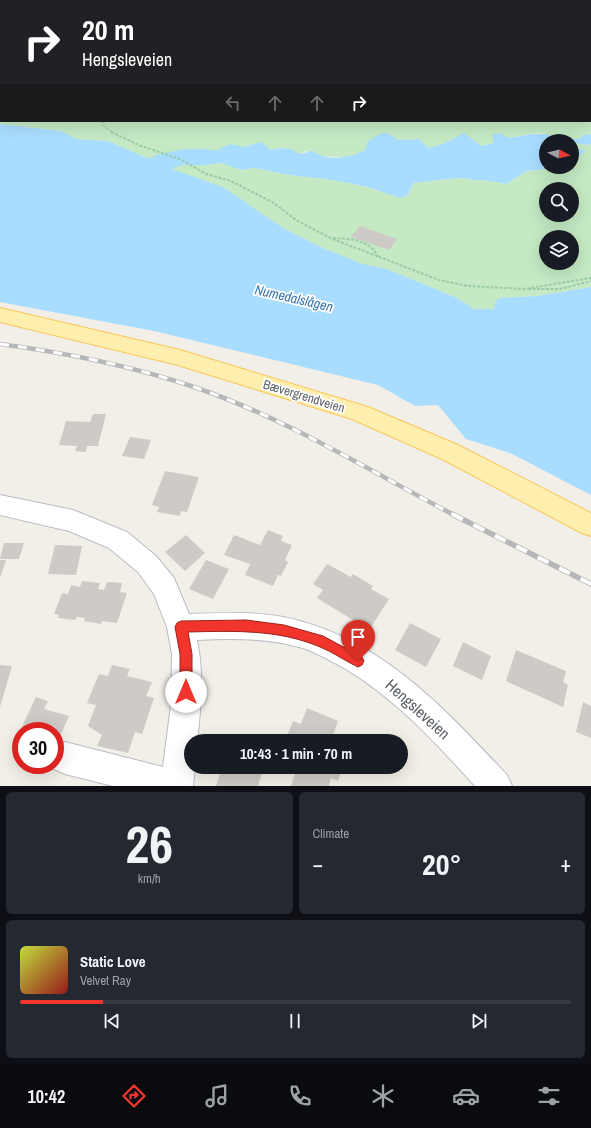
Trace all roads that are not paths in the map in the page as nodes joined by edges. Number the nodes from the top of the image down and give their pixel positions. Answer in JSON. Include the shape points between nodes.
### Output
{"nodes":[{"id":1,"x":0,"y":315,"type":"edge"},
{"id":2,"x":0,"y":505,"type":"edge"},
{"id":3,"x":591,"y":525,"type":"edge"},
{"id":4,"x":181,"y":627,"type":"junction"},
{"id":5,"x":65,"y":758,"type":"dead end"},
{"id":6,"x":176,"y":786,"type":"edge"},
{"id":7,"x":496,"y":786,"type":"edge"}],
"edges":[{"from":1,"to":3,"type":"main road","name":"Bævergrendveien","via":[[180,358],[360,413],[450,452]]},
{"from":2,"to":4,"type":"street","via":[[73,521],[118,540],[147,564],[165,587]]},
{"from":4,"to":6,"type":"street","via":[[186,654],[186,705]]},
{"from":4,"to":7,"type":"street","name":"Hengsleveien","via":[[271,628],[323,642],[398,687],[435,721]]},
{"from":5,"to":6,"type":"street"}]}
